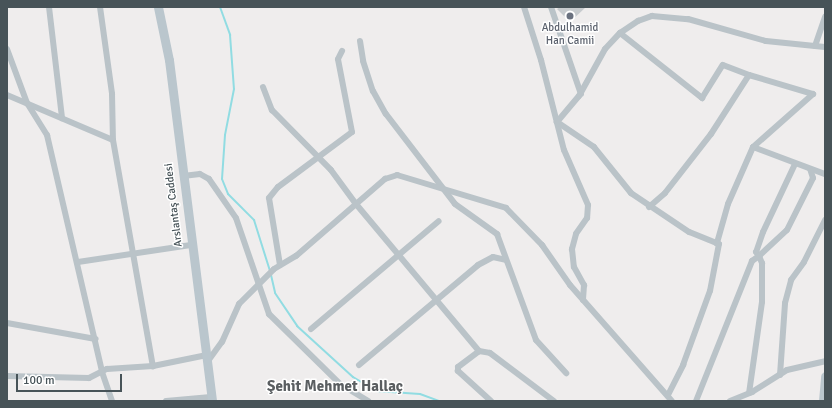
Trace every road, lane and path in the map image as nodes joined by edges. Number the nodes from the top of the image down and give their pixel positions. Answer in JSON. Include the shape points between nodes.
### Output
{"nodes":[{"id":1,"x":49,"y":7,"type":"edge"},
{"id":2,"x":100,"y":7,"type":"edge"},
{"id":3,"x":158,"y":7,"type":"edge"},
{"id":4,"x":524,"y":7,"type":"edge"},
{"id":5,"x":551,"y":7,"type":"edge"},
{"id":6,"x":825,"y":17,"type":"edge"},
{"id":7,"x":620,"y":33,"type":"junction"},
{"id":8,"x":360,"y":42,"type":"dead end"},
{"id":9,"x":815,"y":46,"type":"junction"},
{"id":10,"x":825,"y":47,"type":"edge"},
{"id":11,"x":7,"y":49,"type":"edge"},
{"id":12,"x":342,"y":51,"type":"dead end"},
{"id":13,"x":749,"y":75,"type":"junction"},
{"id":14,"x":263,"y":88,"type":"dead end"},
{"id":15,"x":580,"y":94,"type":"junction"},
{"id":16,"x":7,"y":95,"type":"edge"},
{"id":17,"x":27,"y":103,"type":"junction"},
{"id":18,"x":62,"y":118,"type":"junction"},
{"id":19,"x":557,"y":122,"type":"junction"},
{"id":20,"x":114,"y":140,"type":"junction"},
{"id":21,"x":753,"y":147,"type":"junction"},
{"id":22,"x":318,"y":156,"type":"junction"},
{"id":23,"x":795,"y":164,"type":"junction"},
{"id":24,"x":810,"y":169,"type":"junction"},
{"id":25,"x":825,"y":174,"type":"edge"},
{"id":26,"x":183,"y":176,"type":"junction"},
{"id":27,"x":440,"y":187,"type":"junction"},
{"id":28,"x":356,"y":204,"type":"junction"},
{"id":29,"x":649,"y":207,"type":"junction"},
{"id":30,"x":825,"y":220,"type":"edge"},
{"id":31,"x":440,"y":221,"type":"dead end"},
{"id":32,"x":717,"y":243,"type":"junction"},
{"id":33,"x":191,"y":244,"type":"junction"},
{"id":34,"x":399,"y":252,"type":"junction"},
{"id":35,"x":132,"y":253,"type":"junction"},
{"id":36,"x":759,"y":256,"type":"junction"},
{"id":37,"x":506,"y":260,"type":"junction"},
{"id":38,"x":78,"y":262,"type":"junction"},
{"id":39,"x":280,"y":265,"type":"junction"},
{"id":40,"x":260,"y":283,"type":"junction"},
{"id":41,"x":583,"y":300,"type":"junction"},
{"id":42,"x":437,"y":301,"type":"junction"},
{"id":43,"x":7,"y":323,"type":"edge"},
{"id":44,"x":311,"y":328,"type":"dead end"},
{"id":45,"x":96,"y":339,"type":"junction"},
{"id":46,"x":479,"y":351,"type":"junction"},
{"id":47,"x":208,"y":358,"type":"junction"},
{"id":48,"x":825,"y":361,"type":"edge"},
{"id":49,"x":359,"y":365,"type":"dead end"},
{"id":50,"x":153,"y":366,"type":"junction"},
{"id":51,"x":102,"y":372,"type":"junction"},
{"id":52,"x":566,"y":373,"type":"dead end"},
{"id":53,"x":780,"y":375,"type":"junction"},
{"id":54,"x":7,"y":376,"type":"edge"},
{"id":55,"x":825,"y":376,"type":"edge"},
{"id":56,"x":749,"y":393,"type":"junction"},
{"id":57,"x":668,"y":395,"type":"junction"},
{"id":58,"x":212,"y":399,"type":"edge"},
{"id":59,"x":184,"y":400,"type":"edge"},
{"id":60,"x":112,"y":401,"type":"edge"},
{"id":61,"x":166,"y":401,"type":"edge"},
{"id":62,"x":368,"y":401,"type":"edge"},
{"id":63,"x":491,"y":401,"type":"edge"},
{"id":64,"x":554,"y":401,"type":"edge"},
{"id":65,"x":672,"y":401,"type":"edge"},
{"id":66,"x":696,"y":401,"type":"edge"},
{"id":67,"x":730,"y":401,"type":"edge"},
{"id":68,"x":823,"y":401,"type":"edge"}],
"edges":[{"from":1,"to":18,"type":"street"},
{"from":2,"to":20,"type":"street","via":[[112,94]]},
{"from":3,"to":26,"type":"main road","name":"Arslantaş Caddesi","via":[[170,60]]},
{"from":4,"to":19,"type":"street"},
{"from":5,"to":15,"type":"street"},
{"from":6,"to":9,"type":"street"},
{"from":7,"to":9,"type":"street","via":[[638,21],[652,16],[688,19],[766,41]]},
{"from":7,"to":13,"type":"street","via":[[702,98],[723,65]]},
{"from":7,"to":15,"type":"street","via":[[606,49]]},
{"from":8,"to":27,"type":"street","via":[[373,91],[386,114]]},
{"from":9,"to":10,"type":"street"},
{"from":11,"to":17,"type":"street"},
{"from":12,"to":22,"type":"street","via":[[338,59],[352,132]]},
{"from":13,"to":21,"type":"street","via":[[813,94]]},
{"from":13,"to":29,"type":"street","via":[[711,134],[665,193]]},
{"from":14,"to":22,"type":"street","via":[[272,110]]},
{"from":15,"to":19,"type":"street"},
{"from":16,"to":17,"type":"street"},
{"from":17,"to":18,"type":"street"},
{"from":17,"to":38,"type":"street","via":[[47,136]]},
{"from":18,"to":20,"type":"street"},
{"from":19,"to":29,"type":"street","via":[[594,147],[631,193]]},
{"from":19,"to":41,"type":"street","via":[[564,150],[588,205],[587,218],[576,234],[572,250],[574,267],[584,285]]},
{"from":20,"to":35,"type":"street"},
{"from":21,"to":23,"type":"street"},
{"from":21,"to":32,"type":"street","via":[[728,204]]},
{"from":22,"to":28,"type":"street"},
{"from":22,"to":39,"type":"street","via":[[278,187],[269,198]]},
{"from":23,"to":24,"type":"street"},
{"from":23,"to":36,"type":"street","via":[[763,232],[756,252]]},
{"from":24,"to":25,"type":"street"},
{"from":24,"to":36,"type":"street","via":[[813,178],[787,230]]},
{"from":26,"to":33,"type":"main road","name":"Arslantaş Caddesi"},
{"from":26,"to":40,"type":"street","via":[[200,174],[209,179],[236,218]]},
{"from":27,"to":28,"type":"street","via":[[397,175],[385,179]]},
{"from":27,"to":37,"type":"street","via":[[455,204],[497,234]]},
{"from":27,"to":41,"type":"street","via":[[506,208],[542,246]]},
{"from":28,"to":34,"type":"street"},
{"from":28,"to":39,"type":"street"},
{"from":29,"to":32,"type":"street","via":[[689,232]]},
{"from":30,"to":53,"type":"street","via":[[804,262],[791,280],[785,303]]},
{"from":31,"to":34,"type":"street"},
{"from":32,"to":57,"type":"street","via":[[719,244],[710,291],[683,366]]},
{"from":33,"to":35,"type":"street"},
{"from":33,"to":47,"type":"main road","name":"Arslantaş Caddesi"},
{"from":34,"to":42,"type":"street"},
{"from":34,"to":44,"type":"street"},
{"from":35,"to":38,"type":"street"},
{"from":35,"to":50,"type":"street"},
{"from":36,"to":56,"type":"street","via":[[762,264],[762,302]]},
{"from":36,"to":66,"type":"street","via":[[752,260]]},
{"from":37,"to":42,"type":"street","via":[[493,257],[478,265]]},
{"from":37,"to":52,"type":"street","via":[[536,340]]},
{"from":38,"to":45,"type":"street"},
{"from":39,"to":40,"type":"street"},
{"from":40,"to":47,"type":"street","via":[[239,304],[222,342]]},
{"from":40,"to":62,"type":"street","via":[[269,314],[340,384]]},
{"from":41,"to":57,"type":"street"},
{"from":42,"to":46,"type":"street"},
{"from":42,"to":49,"type":"street"},
{"from":43,"to":45,"type":"street"},
{"from":45,"to":51,"type":"street"},
{"from":46,"to":63,"type":"street","via":[[458,367],[458,371]]},
{"from":46,"to":64,"type":"street","via":[[490,353]]},
{"from":47,"to":50,"type":"street"},
{"from":47,"to":58,"type":"main road","name":"Arslantaş Caddesi"},
{"from":48,"to":53,"type":"street","via":[[787,370]]},
{"from":50,"to":51,"type":"street"},
{"from":51,"to":54,"type":"street","via":[[89,378]]},
{"from":51,"to":60,"type":"street"},
{"from":53,"to":56,"type":"street"},
{"from":55,"to":68,"type":"main road"},
{"from":56,"to":67,"type":"street"},
{"from":57,"to":65,"type":"street"},
{"from":58,"to":59,"type":"street"},
{"from":59,"to":61,"type":"street"}]}
